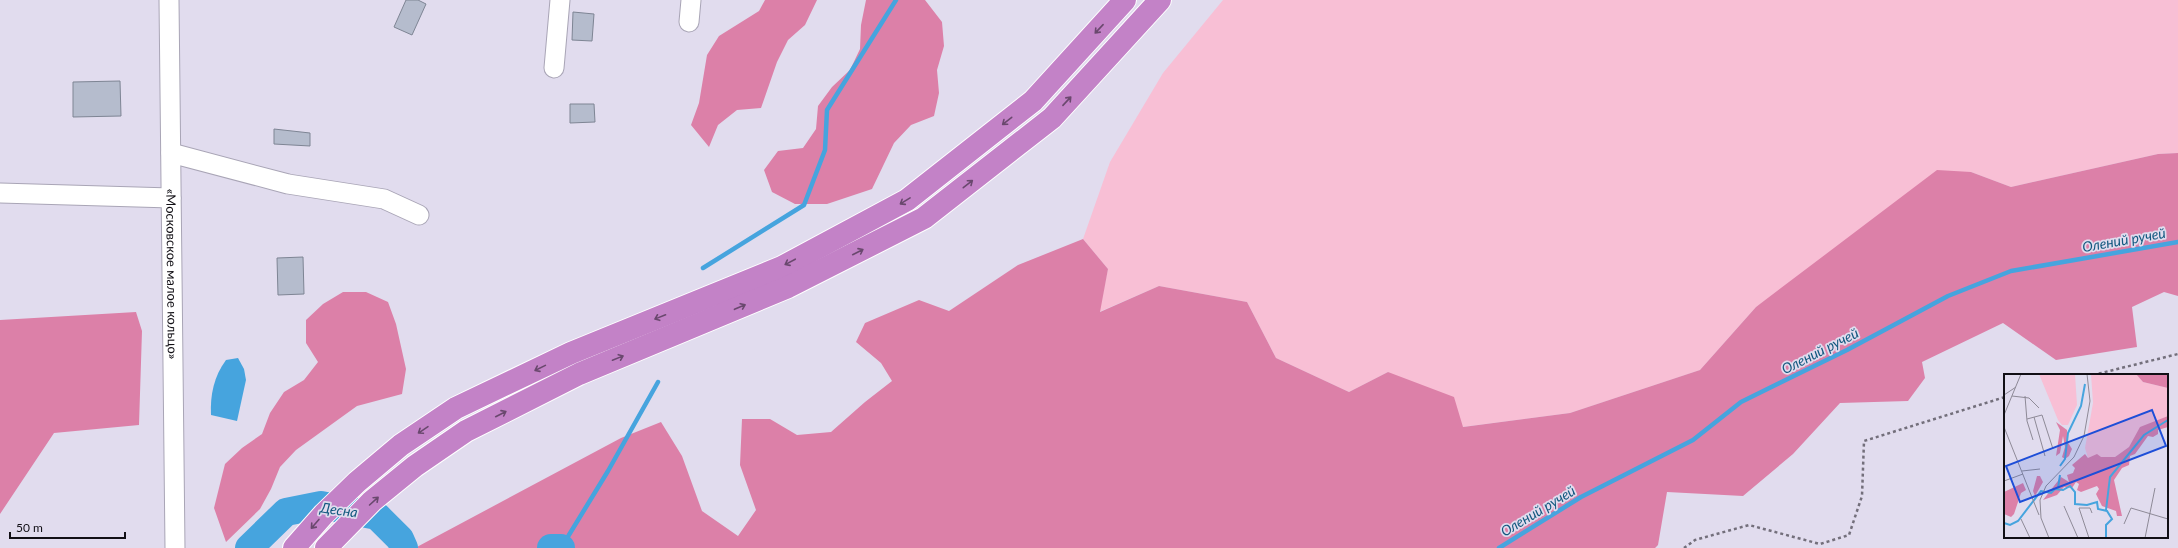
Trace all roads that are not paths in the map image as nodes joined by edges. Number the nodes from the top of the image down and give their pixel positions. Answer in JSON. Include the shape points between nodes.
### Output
{"nodes":[{"id":1,"x":169,"y":0,"type":"edge"},
{"id":2,"x":560,"y":0,"type":"edge"},
{"id":3,"x":691,"y":0,"type":"edge"},
{"id":4,"x":1125,"y":0,"type":"edge"},
{"id":5,"x":1160,"y":0,"type":"edge"},
{"id":6,"x":689,"y":22,"type":"dead end"},
{"id":7,"x":554,"y":68,"type":"dead end"},
{"id":8,"x":170,"y":153,"type":"junction"},
{"id":9,"x":0,"y":193,"type":"edge"},
{"id":10,"x":171,"y":198,"type":"junction"},
{"id":11,"x":418,"y":215,"type":"dead end"},
{"id":12,"x":175,"y":548,"type":"edge"},
{"id":13,"x":294,"y":548,"type":"edge"},
{"id":14,"x":326,"y":548,"type":"edge"}],
"edges":[{"from":1,"to":8,"type":"street","name":"«Московское малое кольцо»"},
{"from":2,"to":7,"type":"street"},
{"from":3,"to":6,"type":"street"},
{"from":4,"to":13,"type":"highway","one_way":true,"via":[[1033,100],[907,200],[782,267],[571,353],[456,408],[401,445],[357,482]]},
{"from":14,"to":5,"type":"highway","one_way":true,"via":[[372,501],[414,466],[466,431],[578,374],[788,287],[924,218],[1052,118]]},
{"from":8,"to":10,"type":"street","name":"«Московское малое кольцо»"},
{"from":8,"to":11,"type":"street","via":[[288,184],[384,199]]},
{"from":9,"to":10,"type":"street"},
{"from":10,"to":12,"type":"street","name":"«Московское малое кольцо»"}]}
